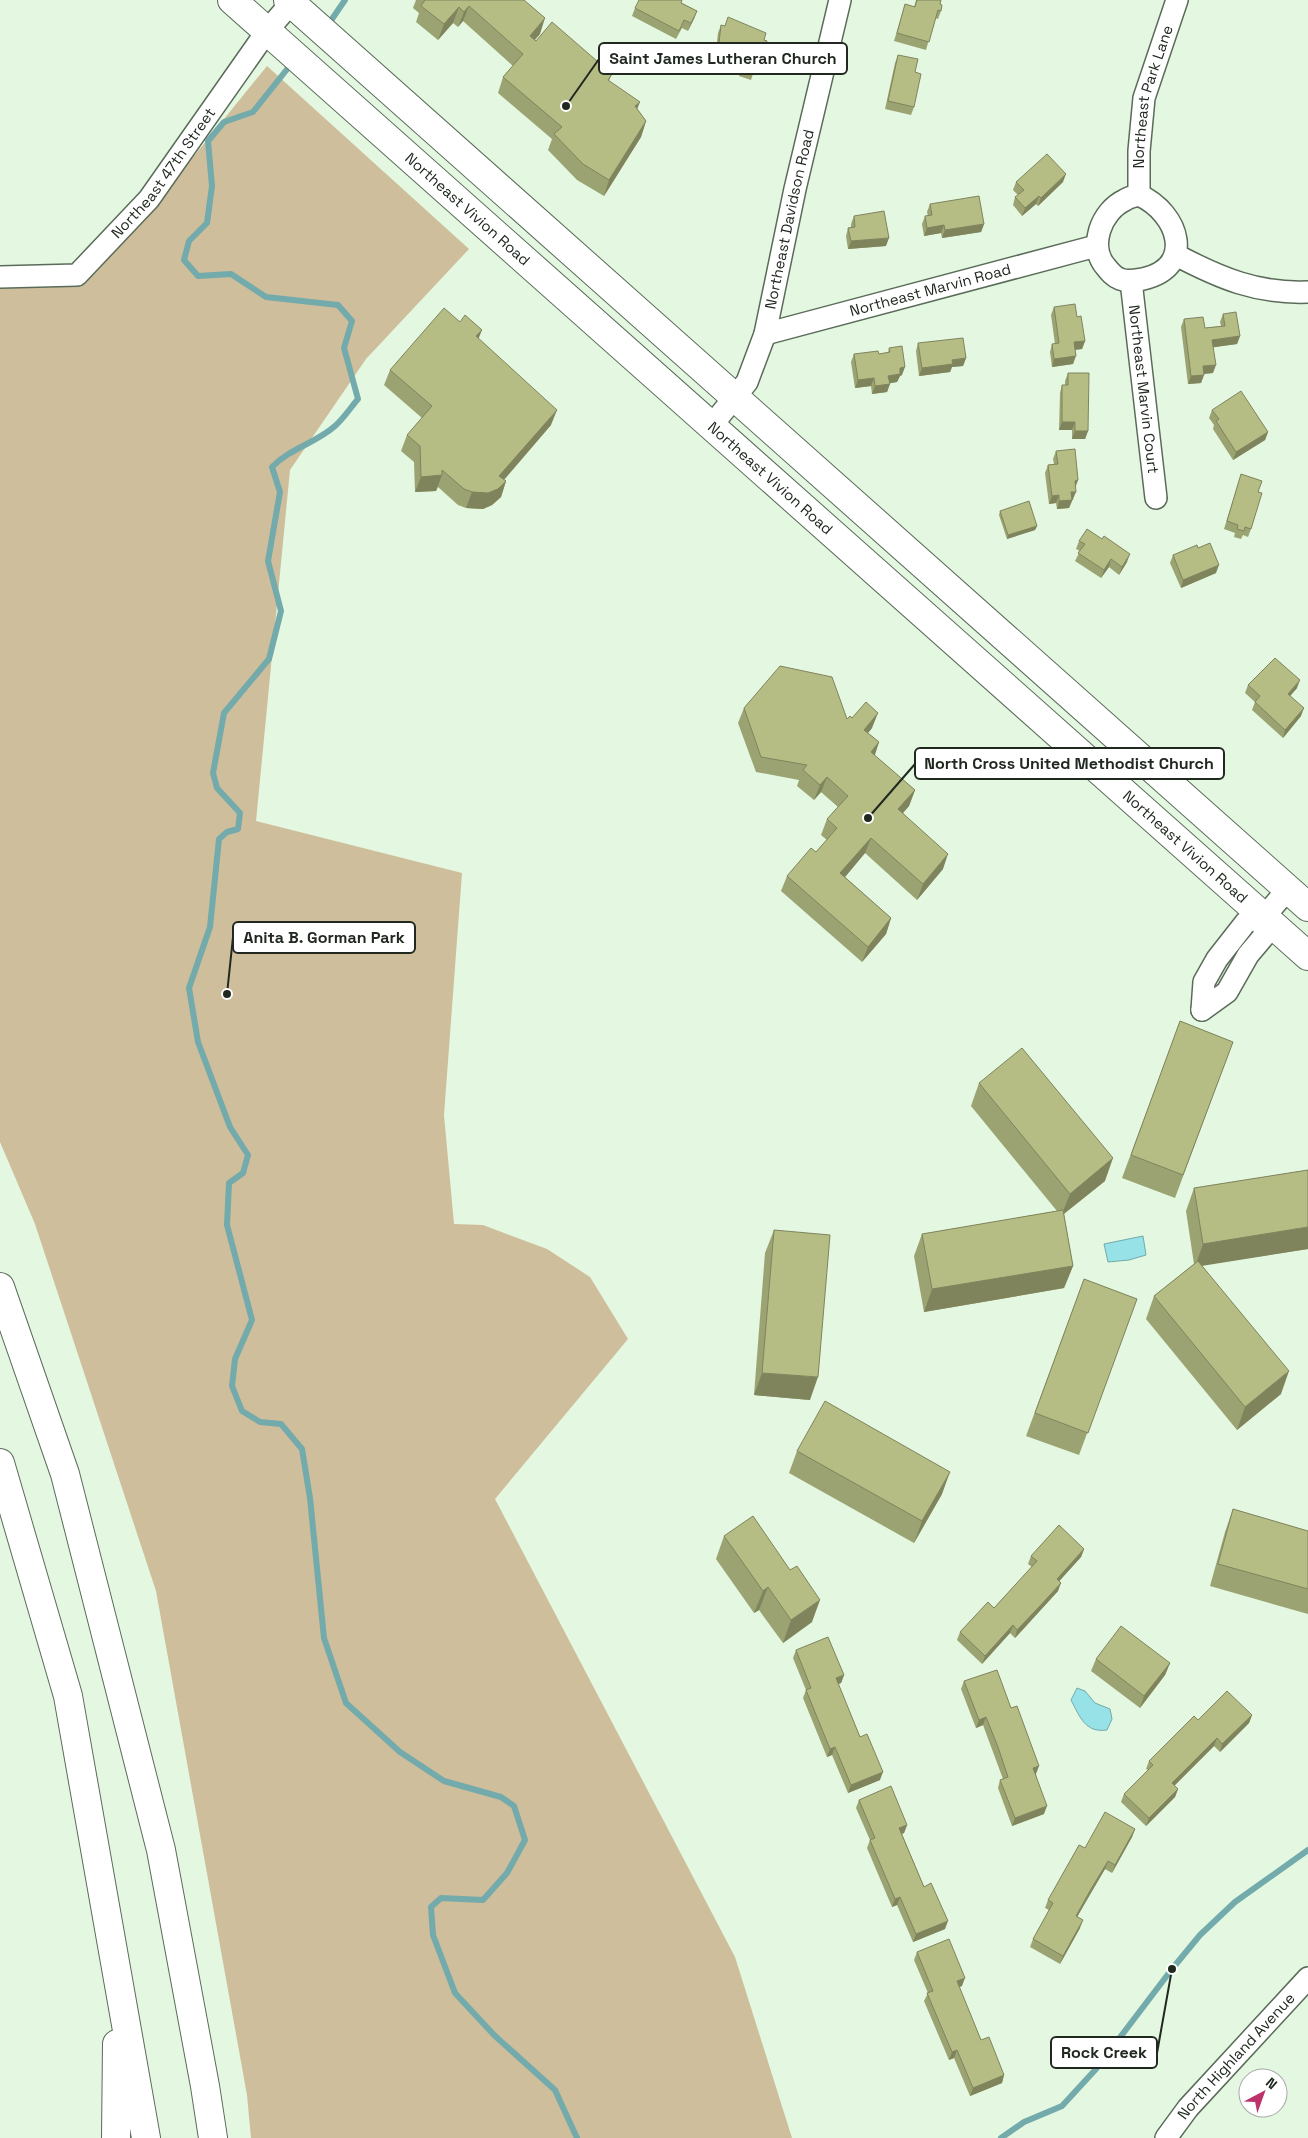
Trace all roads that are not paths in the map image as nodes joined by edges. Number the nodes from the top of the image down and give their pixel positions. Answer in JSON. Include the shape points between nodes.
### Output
{"nodes":[{"id":1,"x":232,"y":0,"type":"edge"},
{"id":2,"x":840,"y":0,"type":"edge"},
{"id":3,"x":1177,"y":0,"type":"edge"},
{"id":4,"x":289,"y":1,"type":"edge"},
{"id":5,"x":267,"y":31,"type":"junction"},
{"id":6,"x":1139,"y":195,"type":"junction"},
{"id":7,"x":1096,"y":246,"type":"junction"},
{"id":8,"x":1176,"y":256,"type":"junction"},
{"id":9,"x":0,"y":278,"type":"edge"},
{"id":10,"x":1130,"y":281,"type":"junction"},
{"id":11,"x":1308,"y":292,"type":"edge"},
{"id":12,"x":765,"y":334,"type":"junction"},
{"id":13,"x":736,"y":398,"type":"junction"},
{"id":14,"x":712,"y":426,"type":"junction"},
{"id":15,"x":1156,"y":498,"type":"dead end"},
{"id":16,"x":1156,"y":772,"type":"junction"},
{"id":17,"x":1103,"y":774,"type":"junction"},
{"id":18,"x":1288,"y":889,"type":"junction"},
{"id":19,"x":1308,"y":907,"type":"edge"},
{"id":20,"x":1264,"y":918,"type":"junction"},
{"id":21,"x":1308,"y":956,"type":"edge"},
{"id":22,"x":0,"y":1287,"type":"edge"},
{"id":23,"x":0,"y":1463,"type":"edge"},
{"id":24,"x":1308,"y":1978,"type":"edge"},
{"id":25,"x":117,"y":1980,"type":"junction"},
{"id":26,"x":116,"y":2138,"type":"edge"},
{"id":27,"x":146,"y":2138,"type":"edge"},
{"id":28,"x":213,"y":2138,"type":"edge"},
{"id":29,"x":1166,"y":2138,"type":"edge"}],
"edges":[{"from":1,"to":5,"type":"main road","name":"Northeast Vivion Road"},
{"from":2,"to":12,"type":"street","name":"Northeast Davidson Road"},
{"from":3,"to":6,"type":"street","name":"Northeast Park Lane","via":[[1144,98]]},
{"from":4,"to":5,"type":"street","name":"Northeast 47th Street"},
{"from":4,"to":13,"type":"main road"},
{"from":5,"to":9,"type":"street","name":"Northeast 47th Street","via":[[149,199],[77,276]]},
{"from":5,"to":14,"type":"main road","name":"Northeast Vivion Road"},
{"from":6,"to":7,"type":"street","via":[[1124,200],[1115,208],[1097,235]]},
{"from":6,"to":8,"type":"street","via":[[1155,202],[1169,219],[1177,239]]},
{"from":7,"to":10,"type":"street","via":[[1100,261],[1111,274]]},
{"from":7,"to":12,"type":"street","name":"Northeast Marvin Road"},
{"from":8,"to":10,"type":"street","via":[[1159,273]]},
{"from":8,"to":11,"type":"street","via":[[1223,279],[1250,287]]},
{"from":10,"to":15,"type":"street","name":"Northeast Marvin Court"},
{"from":12,"to":13,"type":"street","name":"Northeast Davidson Road","via":[[751,374]]},
{"from":13,"to":14,"type":"street","name":"Northeast Davidson Road"},
{"from":13,"to":16,"type":"main road"},
{"from":14,"to":17,"type":"main road","name":"Northeast Vivion Road"},
{"from":16,"to":17,"type":"main road","via":[[1132,770]]},
{"from":16,"to":18,"type":"main road"},
{"from":17,"to":20,"type":"main road","name":"Northeast Vivion Road"},
{"from":18,"to":19,"type":"main road"},
{"from":18,"to":20,"type":"street"},
{"from":20,"to":21,"type":"main road","name":"Northeast Vivion Road"},
{"from":22,"to":28,"type":"main road","via":[[65,1474],[161,1850]]},
{"from":23,"to":25,"type":"main road","via":[[68,1696]]},
{"from":24,"to":29,"type":"street","name":"North Highland Avenue","via":[[1188,2108]]},
{"from":25,"to":26,"type":"main road"},
{"from":25,"to":27,"type":"main road"}]}
